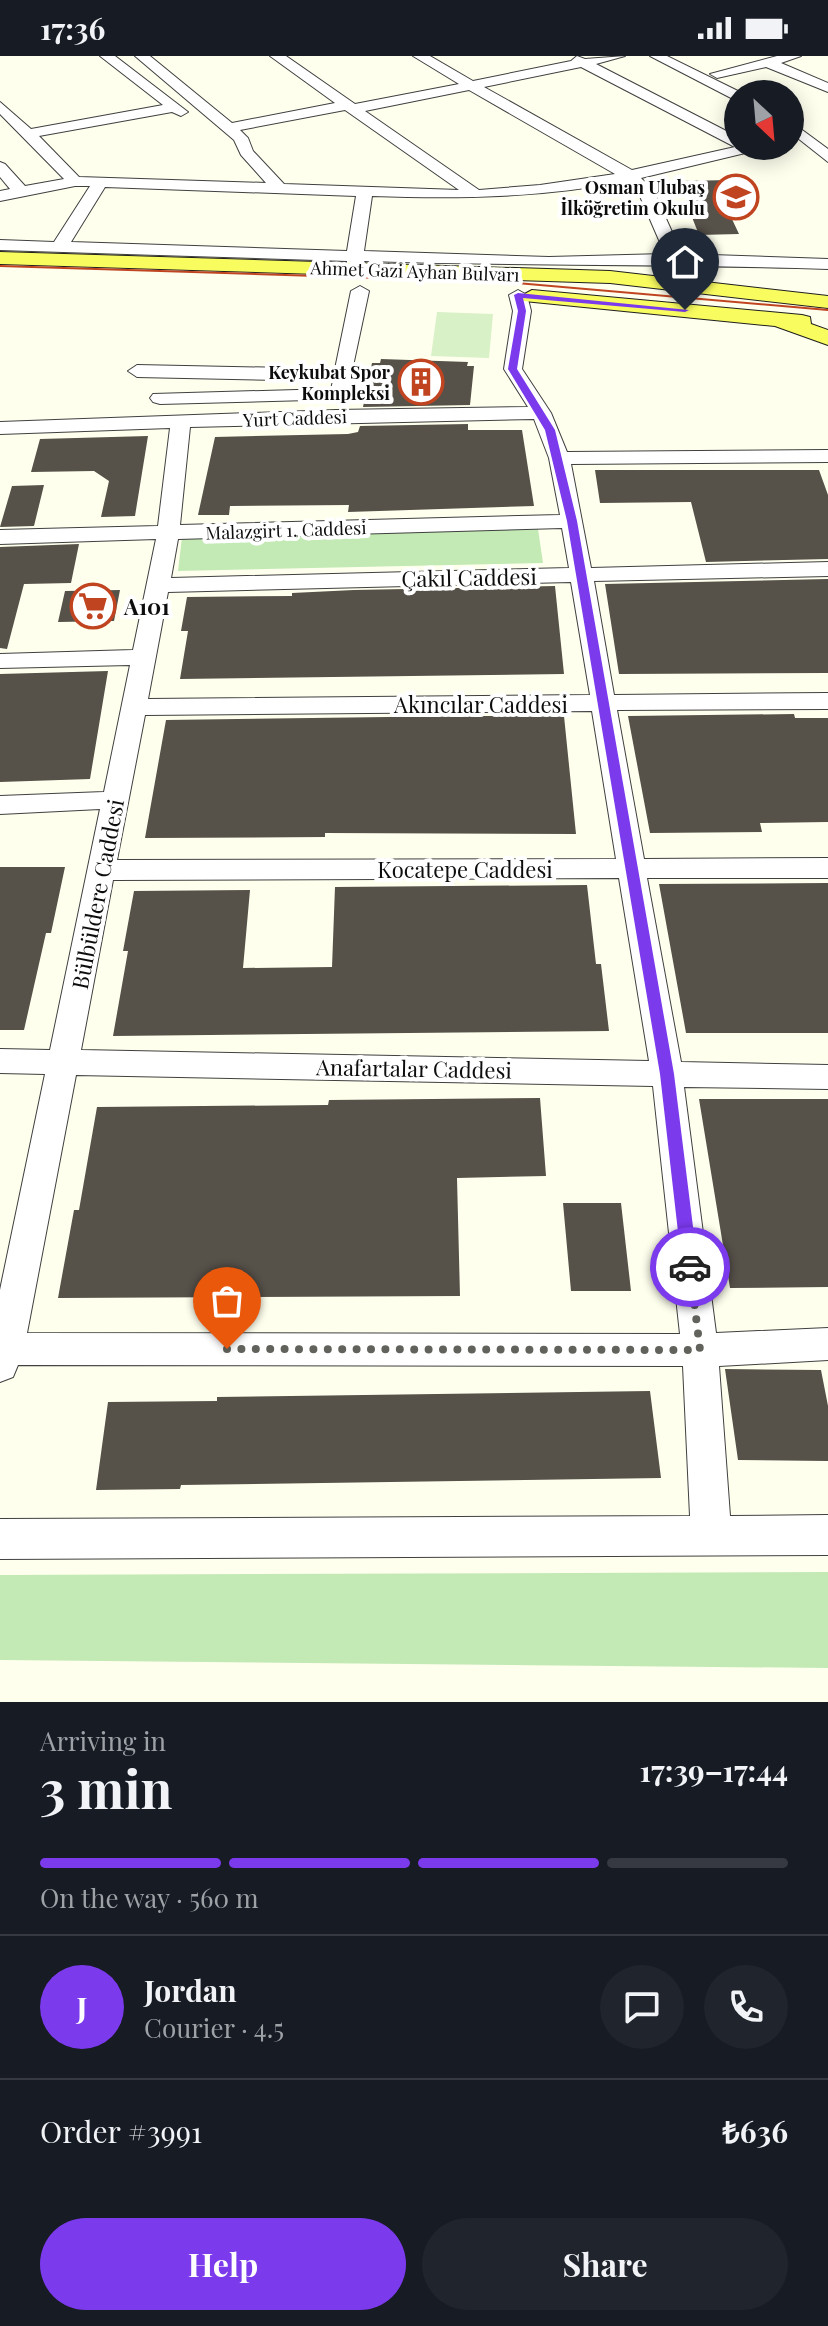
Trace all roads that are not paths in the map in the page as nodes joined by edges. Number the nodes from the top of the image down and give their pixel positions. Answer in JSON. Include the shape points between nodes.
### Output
{"nodes":[{"id":1,"x":107,"y":56,"type":"edge"},
{"id":2,"x":142,"y":56,"type":"edge"},
{"id":3,"x":277,"y":56,"type":"edge"},
{"id":4,"x":420,"y":56,"type":"edge"},
{"id":5,"x":569,"y":56,"type":"edge"},
{"id":6,"x":618,"y":56,"type":"edge"},
{"id":7,"x":657,"y":56,"type":"edge"},
{"id":8,"x":677,"y":56,"type":"edge"},
{"id":9,"x":794,"y":56,"type":"edge"},
{"id":10,"x":767,"y":62,"type":"junction"},
{"id":11,"x":588,"y":66,"type":"junction"},
{"id":12,"x":740,"y":69,"type":"junction"},
{"id":13,"x":717,"y":74,"type":"junction"},
{"id":14,"x":453,"y":76,"type":"junction"},
{"id":15,"x":730,"y":80,"type":"edge"},
{"id":16,"x":766,"y":80,"type":"edge"},
{"id":17,"x":828,"y":88,"type":"edge"},
{"id":18,"x":474,"y":89,"type":"junction"},
{"id":19,"x":724,"y":89,"type":"edge"},
{"id":20,"x":346,"y":104,"type":"junction"},
{"id":21,"x":0,"y":106,"type":"edge"},
{"id":22,"x":174,"y":107,"type":"junction"},
{"id":23,"x":804,"y":120,"type":"edge"},
{"id":24,"x":198,"y":125,"type":"dead end"},
{"id":25,"x":228,"y":128,"type":"junction"},
{"id":26,"x":821,"y":130,"type":"dead end"},
{"id":27,"x":27,"y":134,"type":"junction"},
{"id":28,"x":724,"y":134,"type":"edge"},
{"id":29,"x":804,"y":139,"type":"edge"},
{"id":30,"x":222,"y":144,"type":"dead end"},
{"id":31,"x":246,"y":152,"type":"junction"},
{"id":32,"x":724,"y":152,"type":"edge"},
{"id":33,"x":828,"y":157,"type":"edge"},
{"id":34,"x":0,"y":167,"type":"edge"},
{"id":35,"x":632,"y":177,"type":"junction"},
{"id":36,"x":75,"y":181,"type":"junction"},
{"id":37,"x":100,"y":182,"type":"junction"},
{"id":38,"x":279,"y":188,"type":"junction"},
{"id":39,"x":365,"y":191,"type":"junction"},
{"id":40,"x":21,"y":192,"type":"junction"},
{"id":41,"x":476,"y":195,"type":"junction"},
{"id":42,"x":0,"y":196,"type":"edge"},
{"id":43,"x":0,"y":245,"type":"edge"},
{"id":44,"x":60,"y":246,"type":"junction"},
{"id":45,"x":0,"y":258,"type":"edge"},
{"id":46,"x":676,"y":259,"type":"junction"},
{"id":47,"x":828,"y":264,"type":"edge"},
{"id":48,"x":354,"y":277,"type":"junction"},
{"id":49,"x":0,"y":279,"type":"edge"},
{"id":50,"x":266,"y":288,"type":"dead end"},
{"id":51,"x":518,"y":295,"type":"junction"},
{"id":52,"x":828,"y":302,"type":"edge"},
{"id":53,"x":779,"y":320,"type":"junction"},
{"id":54,"x":828,"y":325,"type":"edge"},
{"id":55,"x":828,"y":338,"type":"edge"},
{"id":56,"x":137,"y":371,"type":"dead end"},
{"id":57,"x":167,"y":372,"type":"junction"},
{"id":58,"x":341,"y":385,"type":"junction"},
{"id":59,"x":160,"y":398,"type":"junction"},
{"id":60,"x":541,"y":413,"type":"junction"},
{"id":61,"x":336,"y":416,"type":"junction"},
{"id":62,"x":181,"y":421,"type":"junction"},
{"id":63,"x":150,"y":422,"type":"junction"},
{"id":64,"x":0,"y":428,"type":"edge"},
{"id":65,"x":828,"y":456,"type":"edge"},
{"id":66,"x":559,"y":458,"type":"junction"},
{"id":67,"x":572,"y":521,"type":"junction"},
{"id":68,"x":168,"y":534,"type":"junction"},
{"id":69,"x":0,"y":537,"type":"edge"},
{"id":70,"x":828,"y":569,"type":"edge"},
{"id":71,"x":581,"y":575,"type":"junction"},
{"id":72,"x":158,"y":585,"type":"junction"},
{"id":73,"x":144,"y":657,"type":"junction"},
{"id":74,"x":0,"y":661,"type":"edge"},
{"id":75,"x":828,"y":701,"type":"edge"},
{"id":76,"x":603,"y":703,"type":"junction"},
{"id":77,"x":135,"y":707,"type":"junction"},
{"id":78,"x":116,"y":800,"type":"junction"},
{"id":79,"x":0,"y":805,"type":"edge"},
{"id":80,"x":828,"y":868,"type":"edge"},
{"id":81,"x":632,"y":869,"type":"junction"},
{"id":82,"x":102,"y":870,"type":"junction"},
{"id":83,"x":65,"y":1060,"type":"junction"},
{"id":84,"x":0,"y":1061,"type":"edge"},
{"id":85,"x":667,"y":1074,"type":"junction"},
{"id":86,"x":828,"y":1077,"type":"edge"},
{"id":87,"x":828,"y":1344,"type":"edge"},
{"id":88,"x":700,"y":1350,"type":"junction"},
{"id":89,"x":2,"y":1354,"type":"edge"},
{"id":90,"x":711,"y":1535,"type":"junction"},
{"id":91,"x":828,"y":1535,"type":"edge"},
{"id":92,"x":0,"y":1539,"type":"edge"}],
"edges":[{"from":1,"to":22,"type":"street"},
{"from":2,"to":25,"type":"street"},
{"from":3,"to":20,"type":"street"},
{"from":4,"to":14,"type":"street"},
{"from":5,"to":11,"type":"street"},
{"from":6,"to":11,"type":"street"},
{"from":7,"to":19,"type":"street"},
{"from":8,"to":13,"type":"street"},
{"from":9,"to":10,"type":"street"},
{"from":10,"to":12,"type":"street"},
{"from":10,"to":17,"type":"street"},
{"from":11,"to":18,"type":"street"},
{"from":11,"to":28,"type":"street"},
{"from":12,"to":13,"type":"street"},
{"from":12,"to":16,"type":"street"},
{"from":13,"to":15,"type":"street"},
{"from":14,"to":18,"type":"street"},
{"from":14,"to":20,"type":"street"},
{"from":18,"to":20,"type":"street"},
{"from":18,"to":35,"type":"street"},
{"from":20,"to":25,"type":"street"},
{"from":20,"to":41,"type":"street"},
{"from":21,"to":27,"type":"street"},
{"from":22,"to":24,"type":"street"},
{"from":22,"to":27,"type":"street"},
{"from":23,"to":26,"type":"street"},
{"from":25,"to":31,"type":"street","via":[[241,138]]},
{"from":27,"to":36,"type":"street"},
{"from":29,"to":33,"type":"street"},
{"from":30,"to":31,"type":"street"},
{"from":31,"to":38,"type":"street"},
{"from":32,"to":35,"type":"street"},
{"from":34,"to":40,"type":"street"},
{"from":35,"to":41,"type":"street","via":[[567,189]]},
{"from":35,"to":46,"type":"street","via":[[646,192]]},
{"from":36,"to":37,"type":"street"},
{"from":36,"to":40,"type":"street"},
{"from":37,"to":38,"type":"street"},
{"from":37,"to":44,"type":"street"},
{"from":38,"to":39,"type":"street"},
{"from":39,"to":41,"type":"street"},
{"from":39,"to":48,"type":"street"},
{"from":40,"to":42,"type":"street"},
{"from":43,"to":44,"type":"street"},
{"from":44,"to":48,"type":"street"},
{"from":45,"to":48,"type":"main road","name":"Ahmet Gazi Ayhan Bulvarı"},
{"from":46,"to":47,"type":"street"},
{"from":46,"to":48,"type":"street","via":[[549,262]]},
{"from":48,"to":51,"type":"main road","name":"Ahmet Gazi Ayhan Bulvarı","via":[[395,292]]},
{"from":48,"to":52,"type":"main road","name":"Ahmet Gazi Ayhan Bulvarı","via":[[610,277]]},
{"from":48,"to":58,"type":"street"},
{"from":49,"to":50,"type":"main road"},
{"from":51,"to":53,"type":"main road","name":"Ahmet Gazi Ayhan Bulvarı"},
{"from":51,"to":60,"type":"street","via":[[522,311],[513,369]]},
{"from":53,"to":54,"type":"main road","name":"Ahmet Gazi Ayhan Bulvarı"},
{"from":53,"to":55,"type":"main road"},
{"from":56,"to":57,"type":"street"},
{"from":57,"to":58,"type":"street"},
{"from":57,"to":59,"type":"street"},
{"from":58,"to":59,"type":"street"},
{"from":58,"to":61,"type":"street"},
{"from":59,"to":63,"type":"street"},
{"from":60,"to":61,"type":"street","name":"Yurt Caddesi"},
{"from":60,"to":66,"type":"street"},
{"from":61,"to":62,"type":"street","name":"Yurt Caddesi"},
{"from":62,"to":63,"type":"street","name":"Yurt Caddesi"},
{"from":62,"to":68,"type":"street","name":"Bülbüldere Caddesi"},
{"from":63,"to":64,"type":"street","name":"Yurt Caddesi"},
{"from":65,"to":66,"type":"street"},
{"from":66,"to":67,"type":"street"},
{"from":67,"to":68,"type":"street","name":"Malazgirt 1. Caddesi"},
{"from":67,"to":71,"type":"street"},
{"from":68,"to":69,"type":"street","name":"Malazgirt 1. Caddesi"},
{"from":68,"to":72,"type":"street","name":"Bülbüldere Caddesi"},
{"from":70,"to":71,"type":"street","name":"Çakıl Caddesi"},
{"from":71,"to":72,"type":"street","name":"Çakıl Caddesi"},
{"from":71,"to":76,"type":"street"},
{"from":72,"to":73,"type":"street","name":"Bülbüldere Caddesi"},
{"from":73,"to":74,"type":"street"},
{"from":73,"to":77,"type":"street","name":"Bülbüldere Caddesi"},
{"from":75,"to":76,"type":"street","name":"Akıncılar Caddesi"},
{"from":76,"to":77,"type":"street","name":"Akıncılar Caddesi"},
{"from":76,"to":81,"type":"street"},
{"from":77,"to":78,"type":"street","name":"Bülbüldere Caddesi"},
{"from":78,"to":79,"type":"street"},
{"from":78,"to":82,"type":"street","name":"Bülbüldere Caddesi"},
{"from":80,"to":81,"type":"street","name":"Kocatepe Caddesi"},
{"from":81,"to":82,"type":"street","name":"Kocatepe Caddesi"},
{"from":81,"to":85,"type":"street"},
{"from":82,"to":83,"type":"street","name":"Bülbüldere Caddesi"},
{"from":83,"to":84,"type":"street","name":"Anafartalar Caddesi"},
{"from":83,"to":85,"type":"street","name":"Anafartalar Caddesi"},
{"from":83,"to":89,"type":"street","name":"Bülbüldere Caddesi"},
{"from":85,"to":86,"type":"street","name":"Anafartalar Caddesi"},
{"from":85,"to":88,"type":"street"},
{"from":87,"to":88,"type":"street"},
{"from":88,"to":89,"type":"street"},
{"from":88,"to":90,"type":"street"},
{"from":90,"to":91,"type":"street"},
{"from":90,"to":92,"type":"street"}]}
